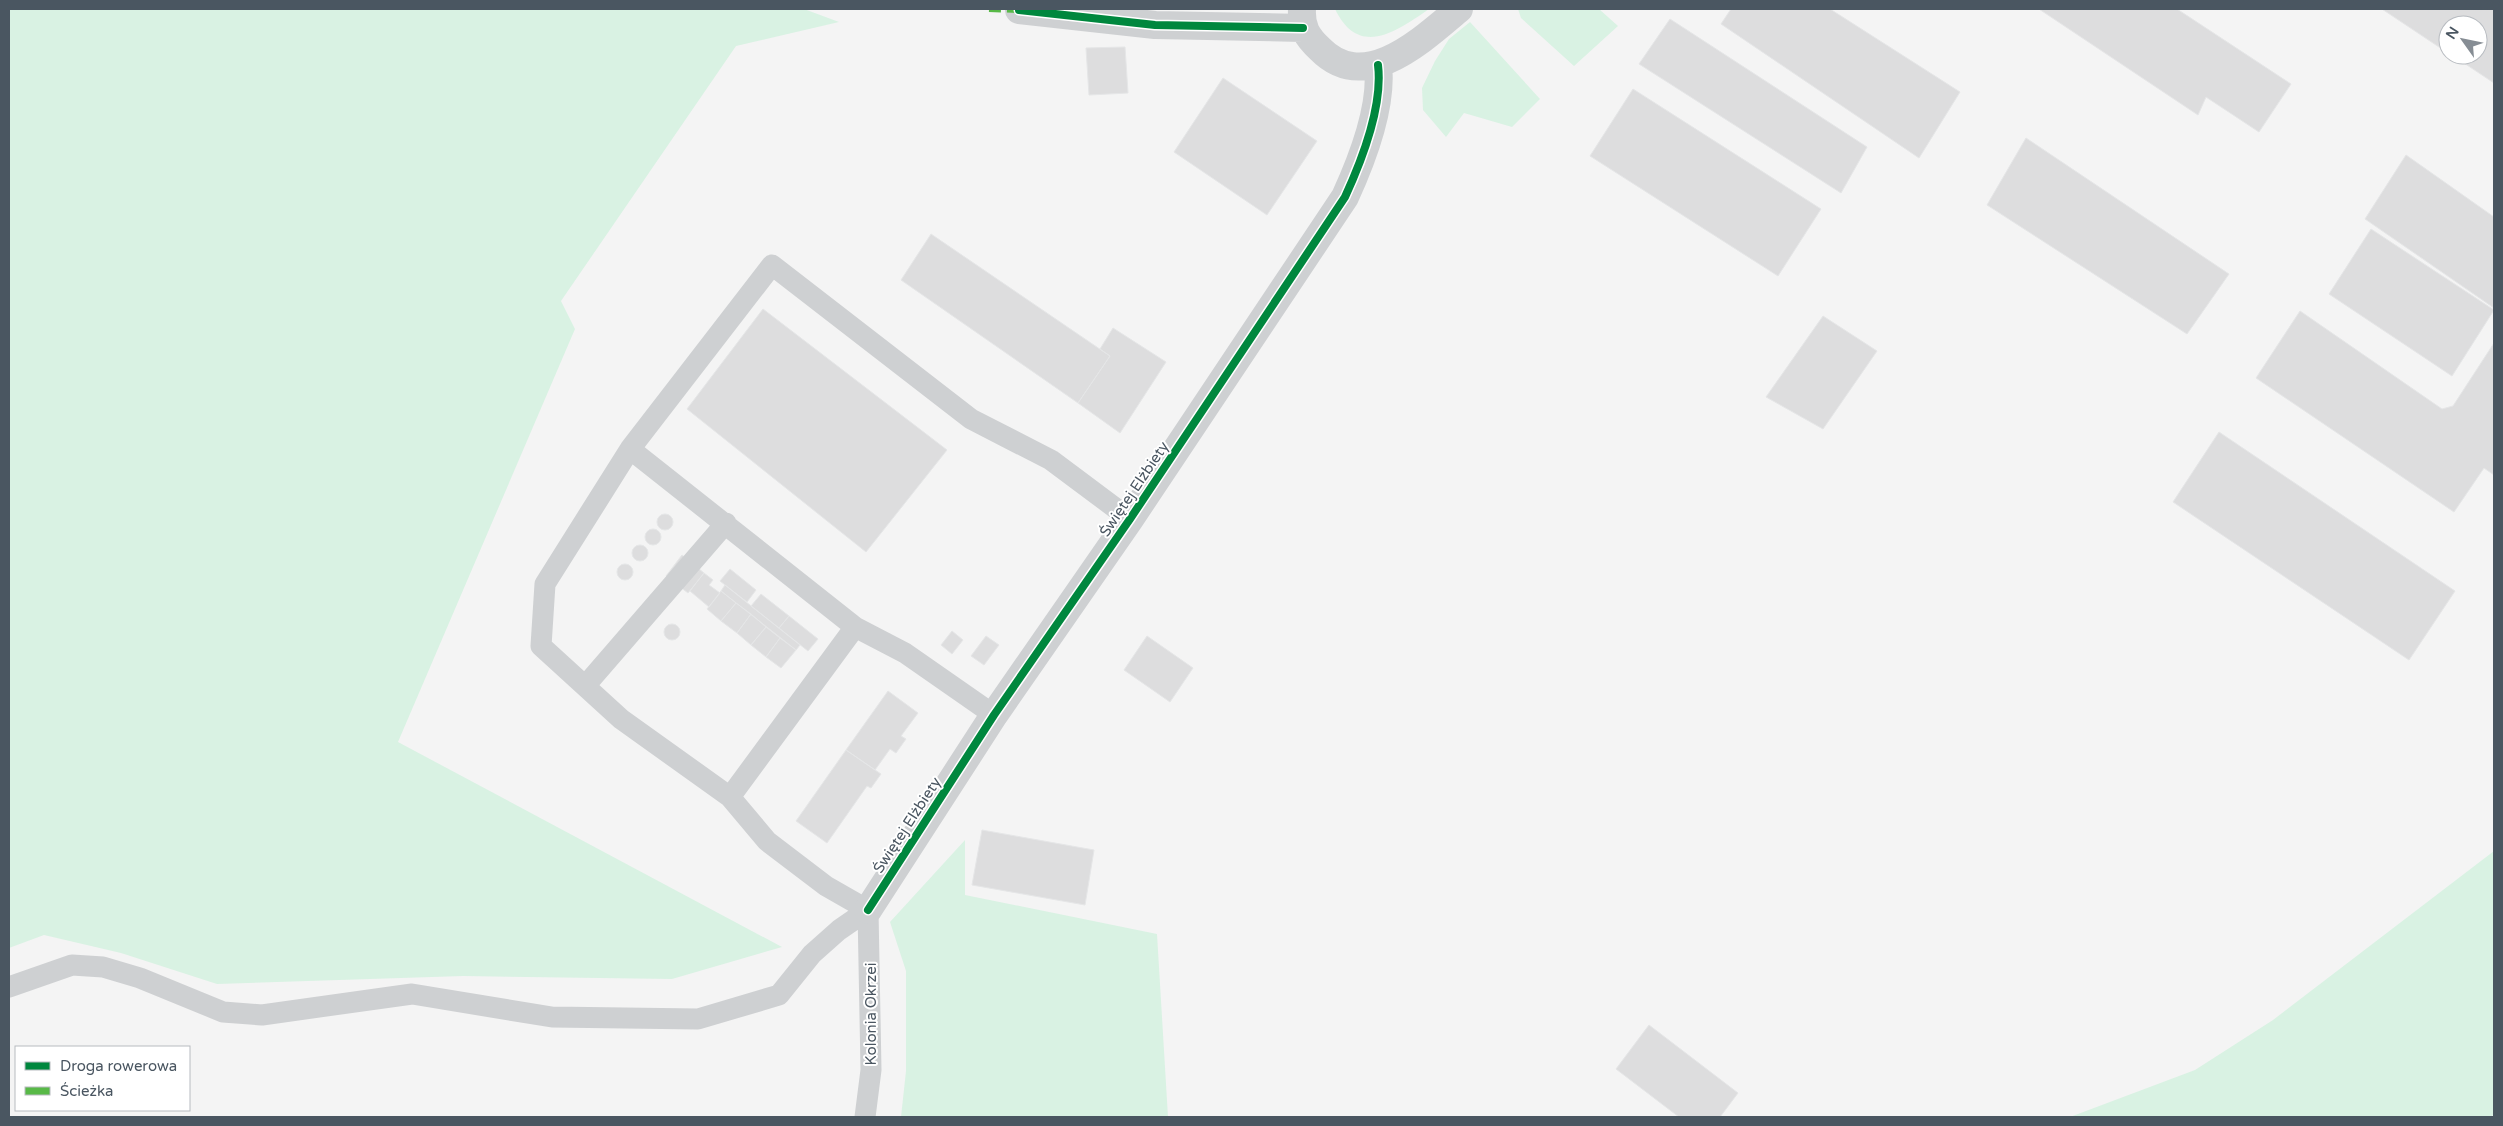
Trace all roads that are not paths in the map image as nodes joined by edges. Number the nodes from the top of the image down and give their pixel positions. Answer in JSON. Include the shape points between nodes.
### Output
{"nodes":[{"id":1,"x":1459,"y":9,"type":"edge"},
{"id":2,"x":1019,"y":10,"type":"edge"},
{"id":3,"x":1303,"y":19,"type":"edge"},
{"id":4,"x":1378,"y":65,"type":"junction"},
{"id":5,"x":630,"y":449,"type":"junction"},
{"id":6,"x":1130,"y":519,"type":"junction"},
{"id":7,"x":726,"y":523,"type":"junction"},
{"id":8,"x":855,"y":627,"type":"junction"},
{"id":9,"x":585,"y":686,"type":"junction"},
{"id":10,"x":994,"y":714,"type":"junction"},
{"id":11,"x":730,"y":797,"type":"junction"},
{"id":12,"x":868,"y":910,"type":"junction"},
{"id":13,"x":9,"y":986,"type":"edge"},
{"id":14,"x":865,"y":1117,"type":"edge"}],
"edges":[{"from":1,"to":4,"type":"street","via":[[1415,45]]},
{"from":2,"to":3,"type":"street","via":[[1155,25]]},
{"from":3,"to":4,"type":"street","via":[[1312,41],[1335,61],[1360,68]]},
{"from":4,"to":6,"type":"street","name":"Świętej Elżbiety","via":[[1375,108],[1360,161],[1345,198]]},
{"from":5,"to":6,"type":"lane","via":[[772,265],[971,419],[1051,460]]},
{"from":5,"to":7,"type":"lane"},
{"from":5,"to":9,"type":"lane","via":[[545,584],[541,646]]},
{"from":6,"to":10,"type":"street","name":"Świętej Elżbiety"},
{"from":7,"to":8,"type":"lane"},
{"from":7,"to":9,"type":"lane"},
{"from":8,"to":10,"type":"lane","via":[[904,653]]},
{"from":8,"to":11,"type":"lane"},
{"from":9,"to":11,"type":"lane","via":[[620,718]]},
{"from":10,"to":12,"type":"street","name":"Świętej Elżbiety"},
{"from":11,"to":12,"type":"lane","via":[[767,841],[826,886]]},
{"from":12,"to":13,"type":"lane","via":[[812,954],[779,996],[698,1019],[552,1017],[412,994],[262,1015],[223,1012],[140,978],[103,967],[72,964]]},
{"from":12,"to":14,"type":"lane","name":"Kolonia Okrzei","via":[[872,1070]]}]}
